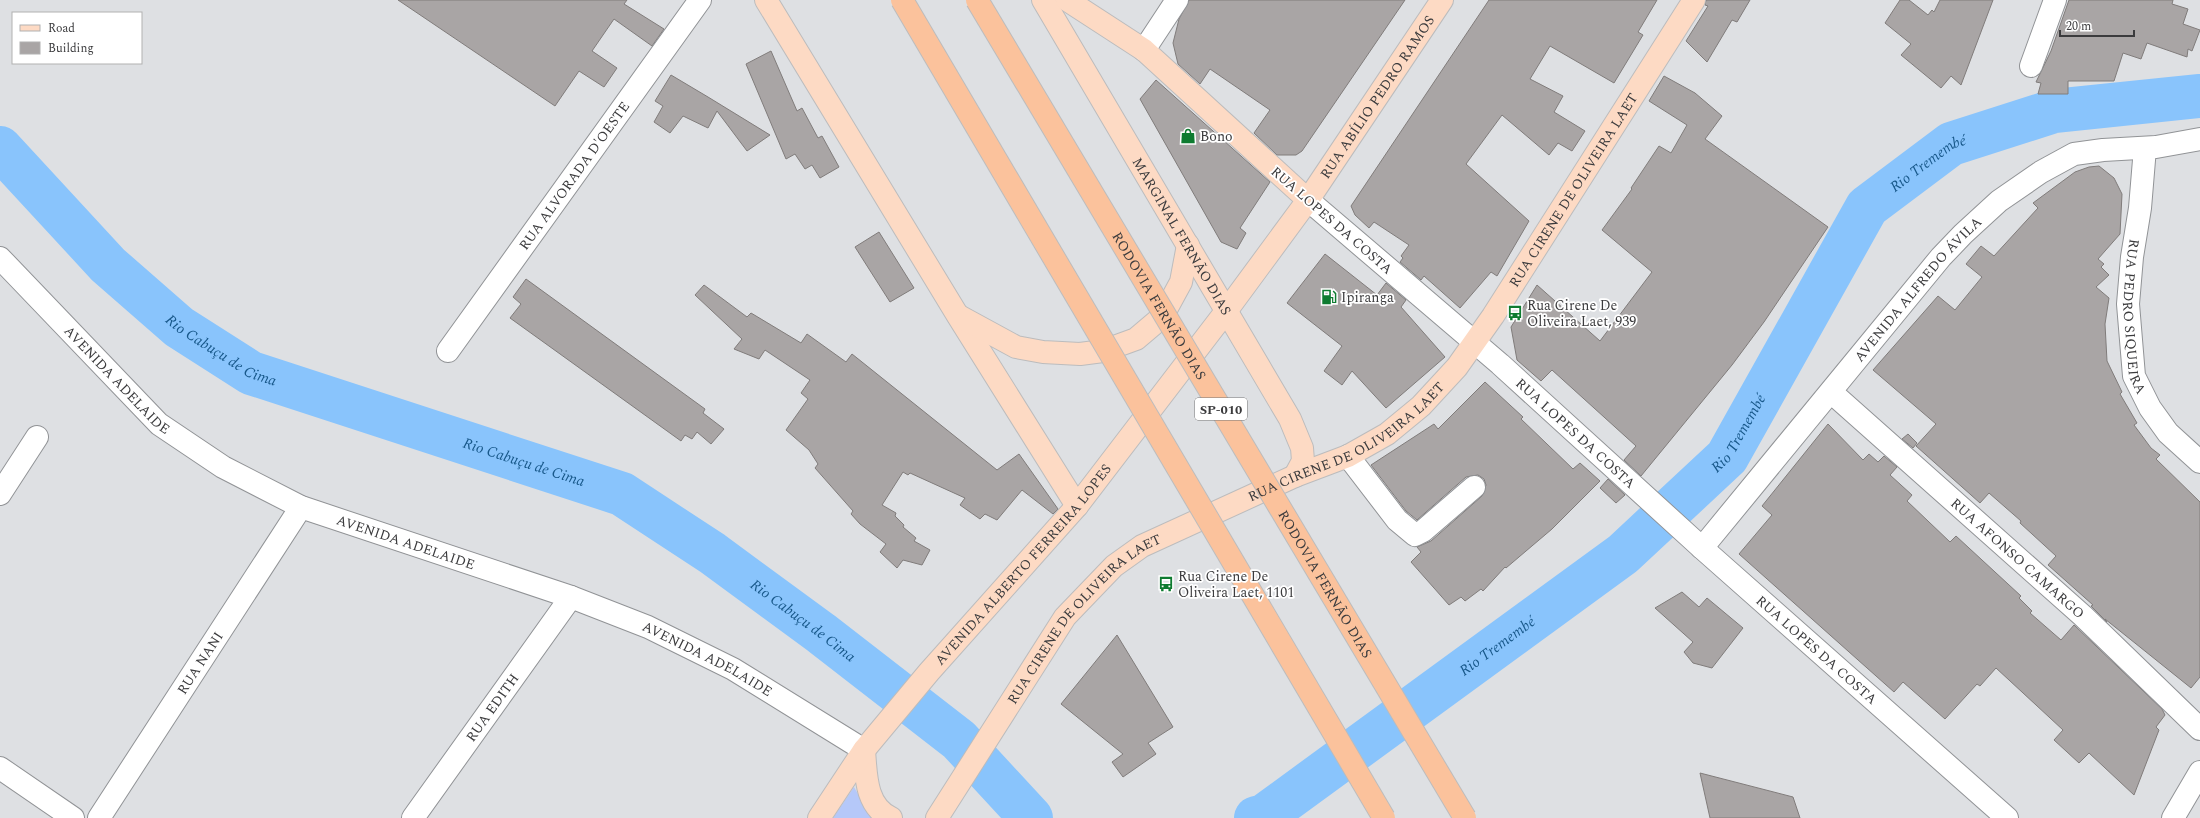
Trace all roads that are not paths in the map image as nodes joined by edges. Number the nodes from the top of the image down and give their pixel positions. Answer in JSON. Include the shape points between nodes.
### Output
{"nodes":[{"id":1,"x":700,"y":0,"type":"edge"},
{"id":2,"x":766,"y":0,"type":"edge"},
{"id":3,"x":902,"y":0,"type":"edge"},
{"id":4,"x":978,"y":0,"type":"edge"},
{"id":5,"x":1043,"y":0,"type":"edge"},
{"id":6,"x":1067,"y":0,"type":"edge"},
{"id":7,"x":1177,"y":0,"type":"edge"},
{"id":8,"x":1442,"y":0,"type":"edge"},
{"id":9,"x":1694,"y":0,"type":"edge"},
{"id":10,"x":2055,"y":0,"type":"edge"},
{"id":11,"x":1144,"y":50,"type":"junction"},
{"id":12,"x":2031,"y":66,"type":"dead end"},
{"id":13,"x":2200,"y":139,"type":"edge"},
{"id":14,"x":2145,"y":148,"type":"junction"},
{"id":15,"x":1308,"y":200,"type":"junction"},
{"id":16,"x":1188,"y":245,"type":"junction"},
{"id":17,"x":0,"y":258,"type":"edge"},
{"id":18,"x":1226,"y":310,"type":"junction"},
{"id":19,"x":958,"y":316,"type":"junction"},
{"id":20,"x":1475,"y":342,"type":"junction"},
{"id":21,"x":448,"y":351,"type":"dead end"},
{"id":22,"x":1831,"y":392,"type":"junction"},
{"id":23,"x":37,"y":437,"type":"dead end"},
{"id":24,"x":1348,"y":456,"type":"junction"},
{"id":25,"x":2200,"y":462,"type":"edge"},
{"id":26,"x":1295,"y":476,"type":"junction"},
{"id":27,"x":1474,"y":487,"type":"dead end"},
{"id":28,"x":0,"y":494,"type":"edge"},
{"id":29,"x":1077,"y":506,"type":"junction"},
{"id":30,"x":301,"y":507,"type":"junction"},
{"id":31,"x":1702,"y":548,"type":"junction"},
{"id":32,"x":571,"y":597,"type":"junction"},
{"id":33,"x":2200,"y":729,"type":"edge"},
{"id":34,"x":870,"y":743,"type":"junction"},
{"id":35,"x":0,"y":768,"type":"edge"},
{"id":36,"x":2200,"y":772,"type":"edge"},
{"id":37,"x":73,"y":818,"type":"edge"},
{"id":38,"x":99,"y":818,"type":"edge"},
{"id":39,"x":413,"y":818,"type":"edge"},
{"id":40,"x":819,"y":818,"type":"edge"},
{"id":41,"x":891,"y":818,"type":"edge"},
{"id":42,"x":936,"y":818,"type":"edge"},
{"id":43,"x":1384,"y":818,"type":"edge"},
{"id":44,"x":1465,"y":818,"type":"edge"},
{"id":45,"x":2006,"y":818,"type":"edge"},
{"id":46,"x":2173,"y":818,"type":"edge"}],
"edges":[{"from":1,"to":21,"type":"street","name":"RUA ALVORADA D'OESTE"},
{"from":2,"to":19,"type":"main road"},
{"from":3,"to":43,"type":"highway","bridge":true},
{"from":4,"to":44,"type":"highway","name":"RODOVIA FERNÃO DIAS","number":"SP-010","bridge":true},
{"from":5,"to":16,"type":"main road","name":"MARGINAL FERNÃO DIAS"},
{"from":6,"to":11,"type":"main road","name":"RUA LOPES DA COSTA"},
{"from":7,"to":11,"type":"street"},
{"from":8,"to":15,"type":"main road","name":"RUA ABÍLIO PEDRO RAMOS"},
{"from":9,"to":20,"type":"main road","name":"RUA CIRENE DE OLIVEIRA LAET"},
{"from":10,"to":12,"type":"street"},
{"from":11,"to":15,"type":"main road","name":"RUA LOPES DA COSTA"},
{"from":13,"to":14,"type":"street","name":"AVENIDA ALFREDO ÁVILA"},
{"from":14,"to":22,"type":"street","name":"AVENIDA ALFREDO ÁVILA","via":[[2074,154],[2041,172],[1999,201],[1941,257]]},
{"from":14,"to":25,"type":"street","name":"RUA PEDRO SIQUEIRA","via":[[2128,304],[2134,376],[2150,408],[2168,433]]},
{"from":15,"to":18,"type":"main road","name":"RUA ABÍLIO PEDRO RAMOS"},
{"from":15,"to":20,"type":"street","name":"RUA LOPES DA COSTA"},
{"from":16,"to":18,"type":"main road","name":"MARGINAL FERNÃO DIAS"},
{"from":16,"to":19,"type":"main road","via":[[1181,282],[1162,317],[1136,339],[1103,351],[1080,354],[1043,352],[1016,347]]},
{"from":17,"to":30,"type":"street","name":"AVENIDA ADELAIDE","via":[[159,424],[223,467]]},
{"from":18,"to":26,"type":"main road","name":"MARGINAL FERNÃO DIAS","via":[[1290,420],[1302,448],[1303,461]]},
{"from":18,"to":29,"type":"main road","name":"AVENIDA ALBERTO FERREIRA LOPES"},
{"from":19,"to":29,"type":"main road"},
{"from":20,"to":24,"type":"main road","name":"RUA CIRENE DE OLIVEIRA LAET","via":[[1457,367],[1420,406],[1387,434]]},
{"from":20,"to":31,"type":"street","name":"RUA LOPES DA COSTA"},
{"from":22,"to":31,"type":"street","name":"AVENIDA ALFREDO ÁVILA"},
{"from":22,"to":33,"type":"street","name":"RUA AFONSO CAMARGO","via":[[2083,616]]},
{"from":23,"to":28,"type":"street"},
{"from":24,"to":26,"type":"main road","name":"RUA CIRENE DE OLIVEIRA LAET"},
{"from":24,"to":27,"type":"street","via":[[1397,520],[1414,535],[1423,531]]},
{"from":26,"to":42,"type":"main road","name":"RUA CIRENE DE OLIVEIRA LAET","via":[[1142,546],[1114,566],[1066,617]]},
{"from":29,"to":34,"type":"main road","name":"AVENIDA ALBERTO FERREIRA LOPES","via":[[929,672]]},
{"from":30,"to":32,"type":"street","name":"AVENIDA ADELAIDE"},
{"from":30,"to":38,"type":"street","name":"RUA NANI"},
{"from":31,"to":45,"type":"street","name":"RUA LOPES DA COSTA"},
{"from":32,"to":34,"type":"street","name":"AVENIDA ADELAIDE","via":[[648,627],[733,669]]},
{"from":32,"to":39,"type":"street","name":"RUA EDITH"},
{"from":34,"to":40,"type":"main road","name":"AVENIDA ALBERTO FERREIRA LOPES"},
{"from":34,"to":41,"type":"main road","via":[[868,788],[876,806]]},
{"from":35,"to":37,"type":"street"},
{"from":36,"to":46,"type":"street"}]}
